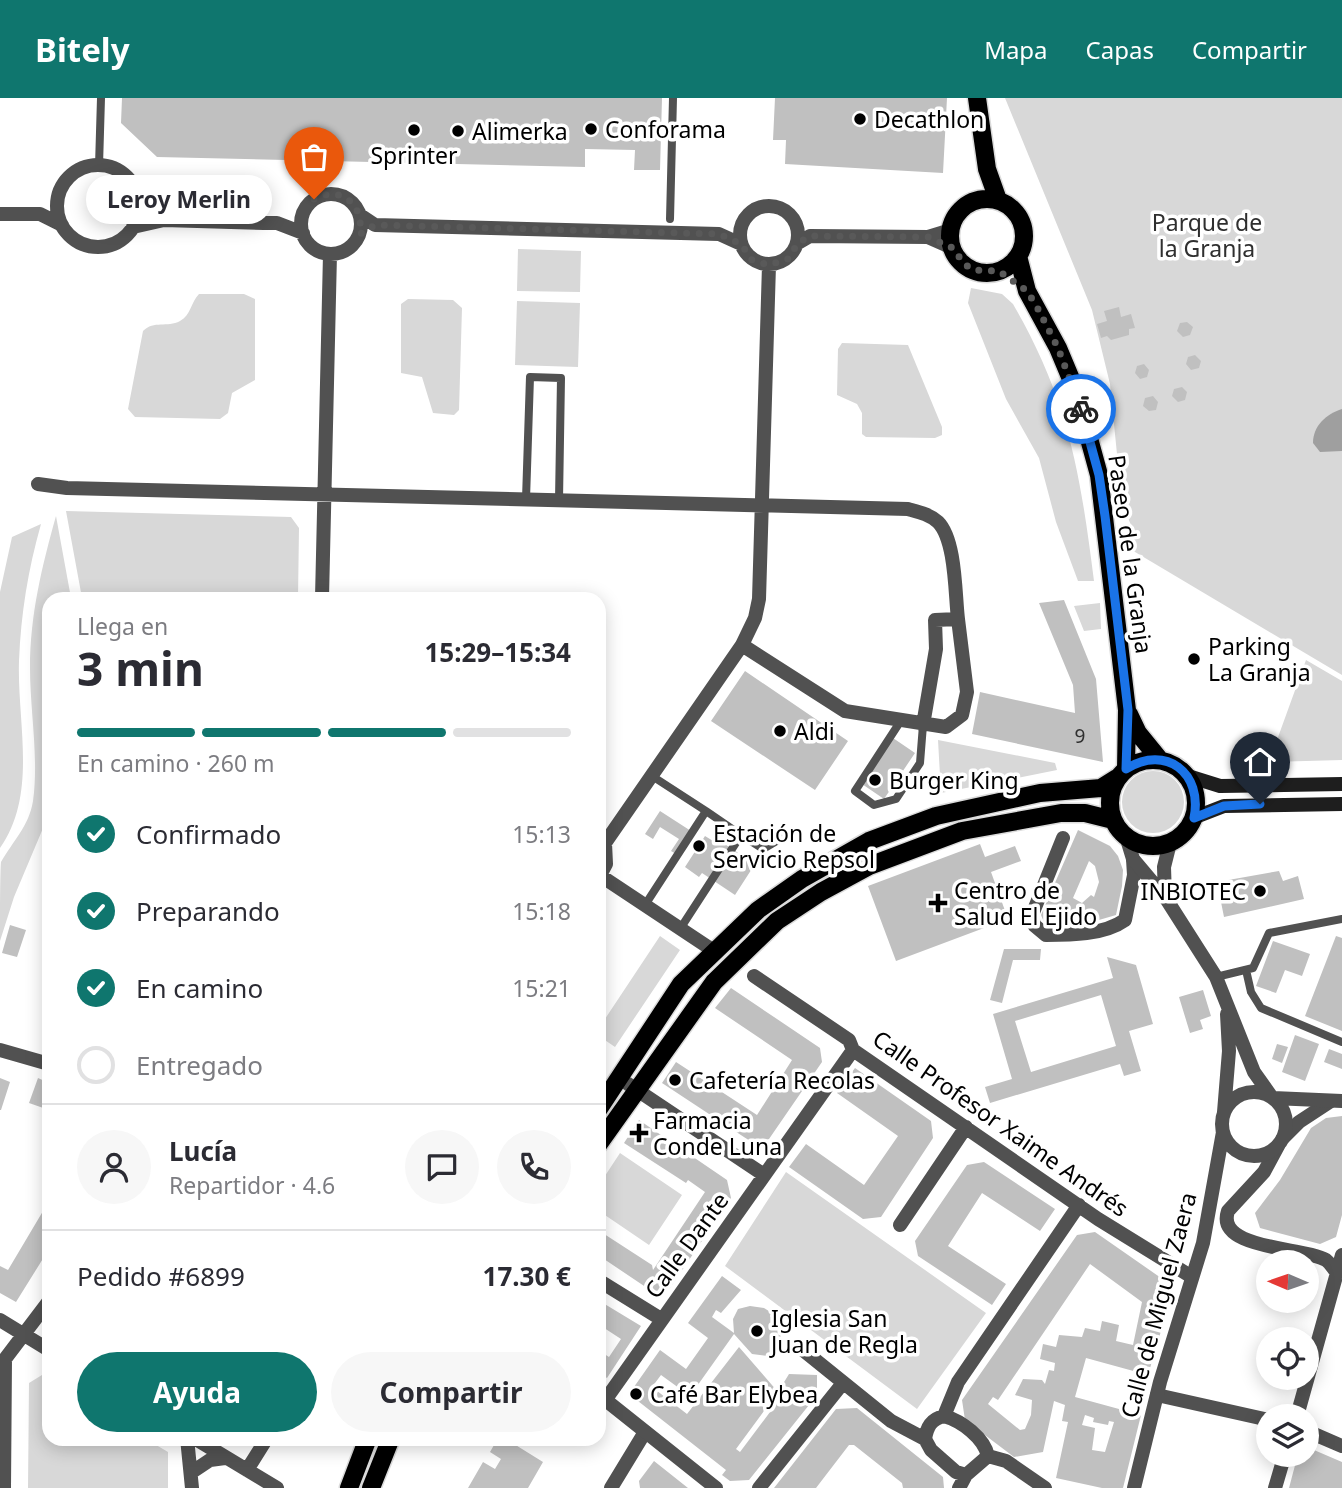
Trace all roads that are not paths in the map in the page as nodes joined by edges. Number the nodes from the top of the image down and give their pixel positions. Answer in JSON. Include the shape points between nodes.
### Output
{"nodes":[{"id":1,"x":101,"y":98,"type":"edge"},
{"id":2,"x":673,"y":98,"type":"edge"},
{"id":3,"x":977,"y":98,"type":"edge"},
{"id":4,"x":99,"y":166,"type":"junction"},
{"id":5,"x":987,"y":169,"type":"junction"},
{"id":6,"x":998,"y":200,"type":"junction"},
{"id":7,"x":57,"y":201,"type":"junction"},
{"id":8,"x":974,"y":201,"type":"junction"},
{"id":9,"x":139,"y":202,"type":"junction"},
{"id":10,"x":0,"y":214,"type":"edge"},
{"id":11,"x":40,"y":214,"type":"junction"},
{"id":12,"x":303,"y":214,"type":"junction"},
{"id":13,"x":360,"y":215,"type":"junction"},
{"id":14,"x":670,"y":219,"type":"dead end"},
{"id":15,"x":164,"y":220,"type":"junction"},
{"id":16,"x":278,"y":223,"type":"junction"},
{"id":17,"x":62,"y":225,"type":"junction"},
{"id":18,"x":375,"y":225,"type":"junction"},
{"id":19,"x":742,"y":225,"type":"junction"},
{"id":20,"x":133,"y":227,"type":"junction"},
{"id":21,"x":951,"y":230,"type":"junction"},
{"id":22,"x":303,"y":233,"type":"junction"},
{"id":23,"x":360,"y":234,"type":"junction"},
{"id":24,"x":719,"y":234,"type":"junction"},
{"id":25,"x":802,"y":236,"type":"junction"},
{"id":26,"x":928,"y":237,"type":"junction"},
{"id":27,"x":741,"y":244,"type":"junction"},
{"id":28,"x":953,"y":248,"type":"junction"},
{"id":29,"x":330,"y":254,"type":"junction"},
{"id":30,"x":1018,"y":256,"type":"junction"},
{"id":31,"x":769,"y":265,"type":"junction"},
{"id":32,"x":999,"y":271,"type":"junction"},
{"id":33,"x":1027,"y":291,"type":"junction"},
{"id":34,"x":38,"y":484,"type":"dead end"},
{"id":35,"x":324,"y":493,"type":"junction"},
{"id":36,"x":526,"y":499,"type":"junction"},
{"id":37,"x":559,"y":500,"type":"junction"},
{"id":38,"x":762,"y":505,"type":"junction"},
{"id":39,"x":322,"y":592,"type":"edge"},
{"id":40,"x":958,"y":619,"type":"junction"},
{"id":41,"x":742,"y":645,"type":"junction"},
{"id":42,"x":1128,"y":710,"type":"junction"},
{"id":43,"x":900,"y":722,"type":"junction"},
{"id":44,"x":923,"y":725,"type":"junction"},
{"id":45,"x":1160,"y":760,"type":"junction"},
{"id":46,"x":1121,"y":774,"type":"junction"},
{"id":47,"x":652,"y":776,"type":"junction"},
{"id":48,"x":1188,"y":776,"type":"junction"},
{"id":49,"x":1342,"y":784,"type":"edge"},
{"id":50,"x":1342,"y":804,"type":"edge"},
{"id":51,"x":706,"y":811,"type":"junction"},
{"id":52,"x":1194,"y":818,"type":"junction"},
{"id":53,"x":1113,"y":820,"type":"junction"},
{"id":54,"x":741,"y":835,"type":"junction"},
{"id":55,"x":785,"y":836,"type":"dead end"},
{"id":56,"x":1126,"y":836,"type":"junction"},
{"id":57,"x":1063,"y":838,"type":"dead end"},
{"id":58,"x":606,"y":842,"type":"edge"},
{"id":59,"x":1170,"y":843,"type":"junction"},
{"id":60,"x":1133,"y":859,"type":"junction"},
{"id":61,"x":606,"y":881,"type":"edge"},
{"id":62,"x":1160,"y":893,"type":"junction"},
{"id":63,"x":1130,"y":899,"type":"junction"},
{"id":64,"x":645,"y":905,"type":"junction"},
{"id":65,"x":1342,"y":919,"type":"edge"},
{"id":66,"x":680,"y":929,"type":"junction"},
{"id":67,"x":714,"y":951,"type":"junction"},
{"id":68,"x":1246,"y":970,"type":"junction"},
{"id":69,"x":754,"y":976,"type":"dead end"},
{"id":70,"x":1216,"y":977,"type":"junction"},
{"id":71,"x":1224,"y":995,"type":"junction"},
{"id":72,"x":657,"y":1021,"type":"junction"},
{"id":73,"x":1342,"y":1042,"type":"edge"},
{"id":74,"x":0,"y":1050,"type":"edge"},
{"id":75,"x":853,"y":1050,"type":"junction"},
{"id":76,"x":42,"y":1062,"type":"edge"},
{"id":77,"x":632,"y":1087,"type":"junction"},
{"id":78,"x":1272,"y":1097,"type":"junction"},
{"id":79,"x":606,"y":1098,"type":"edge"},
{"id":80,"x":1336,"y":1101,"type":"edge"},
{"id":81,"x":1224,"y":1112,"type":"junction"},
{"id":82,"x":606,"y":1116,"type":"edge"},
{"id":83,"x":966,"y":1128,"type":"junction"},
{"id":84,"x":606,"y":1131,"type":"edge"},
{"id":85,"x":1223,"y":1132,"type":"junction"},
{"id":86,"x":1281,"y":1142,"type":"junction"},
{"id":87,"x":764,"y":1175,"type":"junction"},
{"id":88,"x":1079,"y":1205,"type":"junction"},
{"id":89,"x":900,"y":1225,"type":"dead end"},
{"id":90,"x":1342,"y":1255,"type":"edge"},
{"id":91,"x":1337,"y":1273,"type":"junction"},
{"id":92,"x":1192,"y":1277,"type":"junction"},
{"id":93,"x":606,"y":1285,"type":"edge"},
{"id":94,"x":42,"y":1311,"type":"edge"},
{"id":95,"x":662,"y":1319,"type":"junction"},
{"id":96,"x":0,"y":1320,"type":"edge"},
{"id":97,"x":24,"y":1335,"type":"junction"},
{"id":98,"x":42,"y":1346,"type":"edge"},
{"id":99,"x":803,"y":1350,"type":"dead end"},
{"id":100,"x":843,"y":1383,"type":"junction"},
{"id":101,"x":606,"y":1392,"type":"edge"},
{"id":102,"x":1157,"y":1395,"type":"junction"},
{"id":103,"x":606,"y":1400,"type":"edge"},
{"id":104,"x":1300,"y":1404,"type":"edge"},
{"id":105,"x":944,"y":1416,"type":"junction"},
{"id":106,"x":1256,"y":1417,"type":"edge"},
{"id":107,"x":645,"y":1432,"type":"junction"},
{"id":108,"x":1319,"y":1436,"type":"edge"},
{"id":109,"x":925,"y":1439,"type":"junction"},
{"id":110,"x":188,"y":1446,"type":"edge"},
{"id":111,"x":206,"y":1446,"type":"edge"},
{"id":112,"x":262,"y":1446,"type":"edge"},
{"id":113,"x":365,"y":1446,"type":"edge"},
{"id":114,"x":388,"y":1446,"type":"edge"},
{"id":115,"x":1342,"y":1446,"type":"edge"},
{"id":116,"x":988,"y":1457,"type":"junction"},
{"id":117,"x":225,"y":1458,"type":"junction"},
{"id":118,"x":1282,"y":1467,"type":"edge"},
{"id":119,"x":247,"y":1469,"type":"junction"},
{"id":120,"x":192,"y":1472,"type":"junction"},
{"id":121,"x":962,"y":1481,"type":"edge"},
{"id":122,"x":4,"y":1488,"type":"edge"},
{"id":123,"x":192,"y":1488,"type":"edge"},
{"id":124,"x":277,"y":1488,"type":"edge"},
{"id":125,"x":349,"y":1488,"type":"edge"},
{"id":126,"x":371,"y":1488,"type":"edge"},
{"id":127,"x":611,"y":1488,"type":"edge"},
{"id":128,"x":716,"y":1488,"type":"edge"},
{"id":129,"x":759,"y":1488,"type":"edge"},
{"id":130,"x":1045,"y":1488,"type":"edge"},
{"id":131,"x":1133,"y":1488,"type":"edge"},
{"id":132,"x":1276,"y":1488,"type":"edge"}],
"edges":[{"from":1,"to":4,"type":"lane"},
{"from":2,"to":14,"type":"lane"},
{"from":3,"to":5,"type":"main road"},
{"from":4,"to":7,"type":"street","via":[[69,177]]},
{"from":4,"to":9,"type":"street","via":[[128,178]]},
{"from":5,"to":6,"type":"main road"},
{"from":5,"to":8,"type":"main road"},
{"from":6,"to":8,"type":"main road"},
{"from":6,"to":30,"type":"main road","via":[[1017,213],[1022,223],[1025,234]]},
{"from":7,"to":11,"type":"street"},
{"from":7,"to":17,"type":"street"},
{"from":8,"to":21,"type":"main road","via":[[955,218]]},
{"from":9,"to":15,"type":"street"},
{"from":9,"to":20,"type":"street"},
{"from":10,"to":11,"type":"street"},
{"from":11,"to":17,"type":"street"},
{"from":12,"to":13,"type":"street","via":[[314,199],[332,193],[349,200]]},
{"from":12,"to":16,"type":"street"},
{"from":12,"to":22,"type":"street"},
{"from":13,"to":18,"type":"street"},
{"from":13,"to":23,"type":"street"},
{"from":15,"to":16,"type":"street"},
{"from":15,"to":20,"type":"street"},
{"from":16,"to":22,"type":"street"},
{"from":17,"to":20,"type":"street","via":[[78,242],[101,247],[125,237]]},
{"from":18,"to":23,"type":"street"},
{"from":18,"to":24,"type":"street"},
{"from":19,"to":24,"type":"street"},
{"from":19,"to":25,"type":"street","via":[[754,210],[769,206],[789,213]]},
{"from":19,"to":27,"type":"street"},
{"from":21,"to":26,"type":"street"},
{"from":21,"to":28,"type":"main road"},
{"from":22,"to":29,"type":"street","via":[[313,248]]},
{"from":23,"to":29,"type":"street","via":[[349,249]]},
{"from":24,"to":27,"type":"street"},
{"from":25,"to":26,"type":"street"},
{"from":25,"to":31,"type":"street","via":[[788,259]]},
{"from":26,"to":28,"type":"street"},
{"from":27,"to":31,"type":"street","via":[[752,260]]},
{"from":28,"to":32,"type":"main road","via":[[974,270]]},
{"from":29,"to":35,"type":"street"},
{"from":30,"to":32,"type":"main road"},
{"from":30,"to":33,"type":"main road","name":"Paseo de la Granja"},
{"from":31,"to":38,"type":"street"},
{"from":32,"to":33,"type":"main road","name":"Paseo de la Granja"},
{"from":33,"to":42,"type":"main road","name":"Paseo de la Granja","via":[[1058,348],[1090,434],[1105,516]]},
{"from":34,"to":35,"type":"street"},
{"from":35,"to":36,"type":"street"},
{"from":35,"to":39,"type":"street"},
{"from":36,"to":37,"type":"street"},
{"from":36,"to":37,"type":"lane","via":[[530,377],[561,378]]},
{"from":37,"to":38,"type":"street"},
{"from":38,"to":40,"type":"street","via":[[908,509],[927,514],[940,524],[950,550]]},
{"from":38,"to":41,"type":"street","via":[[760,598]]},
{"from":40,"to":44,"type":"street","via":[[935,620],[936,649]]},
{"from":40,"to":44,"type":"street","via":[[965,707],[952,726]]},
{"from":41,"to":43,"type":"street","via":[[845,711]]},
{"from":41,"to":47,"type":"street"},
{"from":42,"to":45,"type":"main road","name":"Paseo de la Granja","via":[[1138,733]]},
{"from":42,"to":46,"type":"main road","name":"Paseo de la Granja"},
{"from":43,"to":44,"type":"street"},
{"from":43,"to":44,"type":"lane","via":[[855,791],[874,804],[896,799],[920,763]]},
{"from":45,"to":46,"type":"main road","via":[[1136,762]]},
{"from":45,"to":48,"type":"main road"},
{"from":46,"to":53,"type":"main road","via":[[1110,806]]},
{"from":46,"to":67,"type":"main road","via":[[1101,788],[1040,793],[962,808],[869,841],[780,894]]},
{"from":47,"to":51,"type":"lane"},
{"from":47,"to":58,"type":"street"},
{"from":48,"to":49,"type":"main road","via":[[1220,786]]},
{"from":48,"to":52,"type":"main road","via":[[1195,789]]},
{"from":50,"to":52,"type":"main road","via":[[1224,806]]},
{"from":51,"to":54,"type":"lane"},
{"from":51,"to":64,"type":"lane"},
{"from":52,"to":59,"type":"main road"},
{"from":53,"to":56,"type":"main road"},
{"from":53,"to":77,"type":"main road","via":[[1061,813],[961,831],[869,866],[821,892],[734,960]]},
{"from":54,"to":55,"type":"lane","via":[[763,849]]},
{"from":54,"to":66,"type":"lane"},
{"from":56,"to":59,"type":"main road","via":[[1147,846]]},
{"from":56,"to":60,"type":"street"},
{"from":57,"to":63,"type":"street","via":[[1032,915],[1034,925],[1045,935],[1118,925],[1129,913]]},
{"from":59,"to":62,"type":"street"},
{"from":60,"to":62,"type":"street"},
{"from":60,"to":63,"type":"street"},
{"from":61,"to":64,"type":"street"},
{"from":62,"to":63,"type":"street","via":[[1147,886],[1137,889]]},
{"from":62,"to":70,"type":"street"},
{"from":64,"to":66,"type":"street"},
{"from":65,"to":68,"type":"lane","via":[[1269,933],[1253,968]]},
{"from":66,"to":67,"type":"street"},
{"from":67,"to":72,"type":"main road","via":[[681,984]]},
{"from":68,"to":70,"type":"lane"},
{"from":68,"to":73,"type":"lane","via":[[1261,1009]]},
{"from":69,"to":75,"type":"street","name":"Calle Profesor Xaime Andrés","via":[[849,1040]]},
{"from":70,"to":71,"type":"street"},
{"from":71,"to":78,"type":"street","via":[[1254,1072]]},
{"from":71,"to":81,"type":"street","via":[[1229,1052]]},
{"from":72,"to":77,"type":"main road","via":[[656,1042]]},
{"from":72,"to":79,"type":"main road"},
{"from":74,"to":76,"type":"street"},
{"from":75,"to":83,"type":"street","name":"Calle Profesor Xaime Andrés"},
{"from":75,"to":87,"type":"street","name":"Calle Dante"},
{"from":77,"to":82,"type":"main road"},
{"from":77,"to":84,"type":"main road"},
{"from":77,"to":87,"type":"street"},
{"from":78,"to":80,"type":"street"},
{"from":78,"to":81,"type":"street","via":[[1244,1093]]},
{"from":78,"to":86,"type":"street","via":[[1286,1119]]},
{"from":80,"to":86,"type":"street","via":[[1299,1122]]},
{"from":81,"to":85,"type":"street"},
{"from":83,"to":88,"type":"street","name":"Calle Profesor Xaime Andrés"},
{"from":83,"to":89,"type":"street"},
{"from":85,"to":86,"type":"street","via":[[1233,1149],[1251,1157],[1261,1156]]},
{"from":85,"to":92,"type":"street","name":"Calle de Miguel Zaera","via":[[1208,1223]]},
{"from":86,"to":91,"type":"street","name":"Calle de Miguel Zaera","via":[[1264,1172],[1228,1211],[1229,1226],[1239,1238],[1326,1260]]},
{"from":87,"to":95,"type":"street","name":"Calle Dante"},
{"from":88,"to":92,"type":"street","name":"Calle Profesor Xaime Andrés"},
{"from":88,"to":105,"type":"street","via":[[958,1382]]},
{"from":90,"to":91,"type":"street"},
{"from":91,"to":104,"type":"street"},
{"from":92,"to":102,"type":"street","name":"Calle de Miguel Zaera"},
{"from":93,"to":95,"type":"street"},
{"from":94,"to":97,"type":"street"},
{"from":95,"to":101,"type":"street","name":"Calle Dante"},
{"from":96,"to":97,"type":"street"},
{"from":97,"to":98,"type":"street"},
{"from":97,"to":122,"type":"street","via":[[5,1359]]},
{"from":99,"to":100,"type":"street"},
{"from":100,"to":109,"type":"street","via":[[891,1421]]},
{"from":100,"to":129,"type":"street"},
{"from":102,"to":106,"type":"street"},
{"from":102,"to":131,"type":"street","name":"Calle de Miguel Zaera"},
{"from":103,"to":107,"type":"street"},
{"from":105,"to":109,"type":"street","via":[[935,1418]]},
{"from":105,"to":116,"type":"street","via":[[955,1419],[986,1445]]},
{"from":107,"to":127,"type":"street"},
{"from":107,"to":128,"type":"street"},
{"from":108,"to":115,"type":"street"},
{"from":109,"to":121,"type":"street"},
{"from":110,"to":120,"type":"street"},
{"from":111,"to":117,"type":"street"},
{"from":112,"to":119,"type":"street"},
{"from":113,"to":125,"type":"main road"},
{"from":114,"to":126,"type":"main road"},
{"from":116,"to":121,"type":"street"},
{"from":116,"to":130,"type":"street","via":[[1006,1461]]},
{"from":117,"to":119,"type":"street"},
{"from":117,"to":120,"type":"street","via":[[210,1460]]},
{"from":118,"to":132,"type":"street"},
{"from":119,"to":124,"type":"street"},
{"from":120,"to":123,"type":"street"}]}
